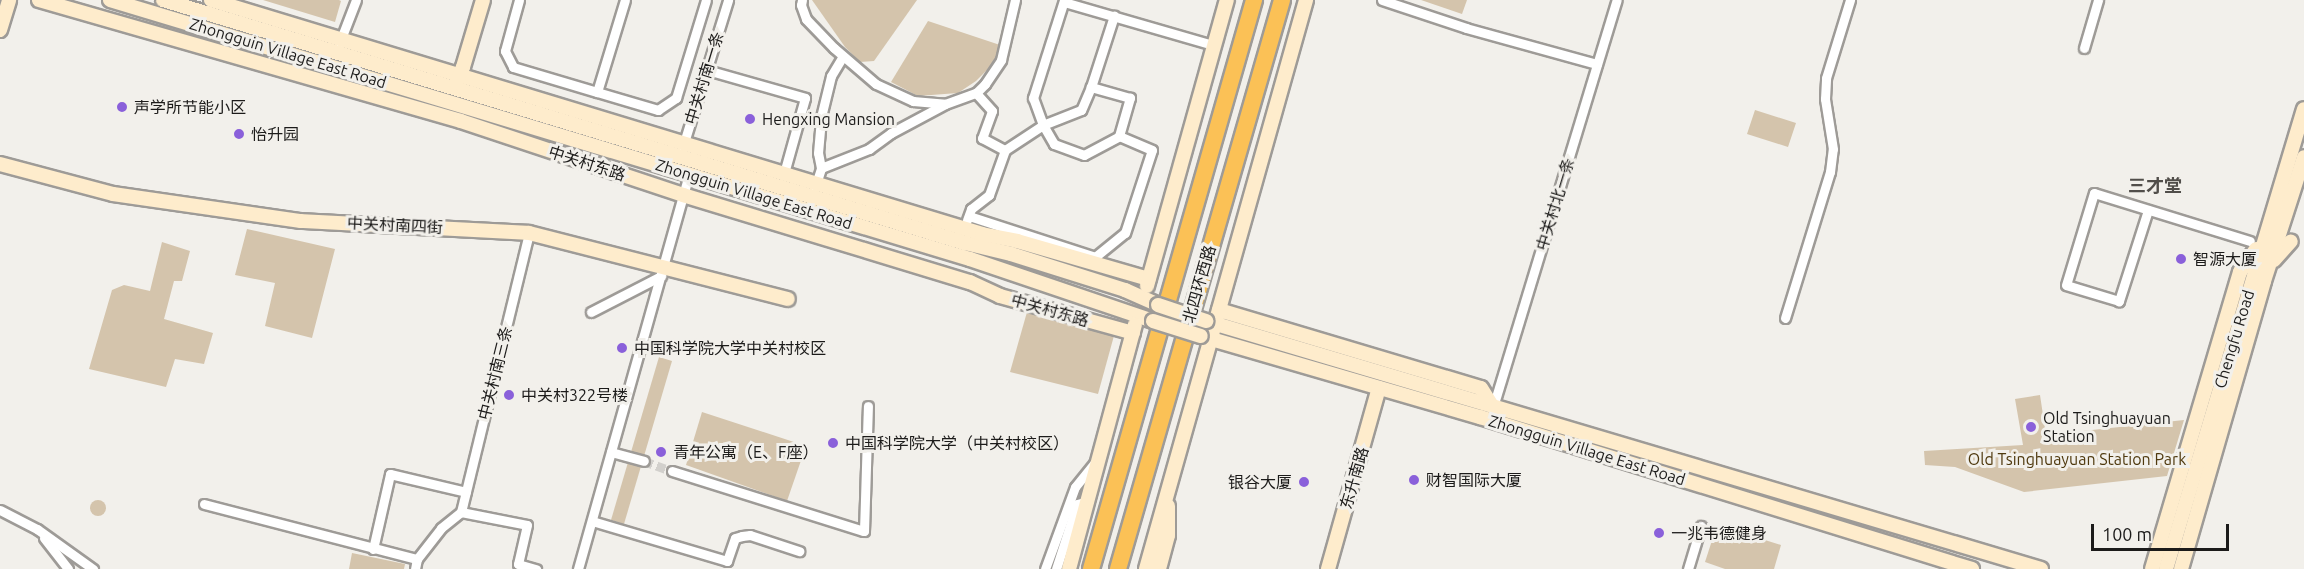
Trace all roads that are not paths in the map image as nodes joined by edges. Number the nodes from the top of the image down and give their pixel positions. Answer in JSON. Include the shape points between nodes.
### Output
{"nodes":[{"id":1,"x":9,"y":0,"type":"edge"},
{"id":2,"x":39,"y":0,"type":"edge"},
{"id":3,"x":111,"y":0,"type":"edge"},
{"id":4,"x":163,"y":0,"type":"edge"},
{"id":5,"x":211,"y":0,"type":"edge"},
{"id":6,"x":356,"y":0,"type":"edge"},
{"id":7,"x":483,"y":0,"type":"edge"},
{"id":8,"x":519,"y":0,"type":"edge"},
{"id":9,"x":625,"y":0,"type":"edge"},
{"id":10,"x":706,"y":0,"type":"edge"},
{"id":11,"x":728,"y":0,"type":"edge"},
{"id":12,"x":802,"y":0,"type":"edge"},
{"id":13,"x":1015,"y":0,"type":"edge"},
{"id":14,"x":1227,"y":0,"type":"edge"},
{"id":15,"x":1254,"y":0,"type":"edge"},
{"id":16,"x":1282,"y":0,"type":"edge"},
{"id":17,"x":1306,"y":0,"type":"edge"},
{"id":18,"x":1382,"y":0,"type":"edge"},
{"id":19,"x":1617,"y":0,"type":"edge"},
{"id":20,"x":1850,"y":0,"type":"edge"},
{"id":21,"x":2098,"y":0,"type":"edge"},
{"id":22,"x":1064,"y":1,"type":"edge"},
{"id":23,"x":1114,"y":16,"type":"junction"},
{"id":24,"x":0,"y":30,"type":"edge"},
{"id":25,"x":1213,"y":45,"type":"junction"},
{"id":26,"x":338,"y":46,"type":"junction"},
{"id":27,"x":2084,"y":48,"type":"dead end"},
{"id":28,"x":843,"y":56,"type":"junction"},
{"id":29,"x":1598,"y":64,"type":"junction"},
{"id":30,"x":706,"y":70,"type":"junction"},
{"id":31,"x":1091,"y":87,"type":"junction"},
{"id":32,"x":454,"y":88,"type":"junction"},
{"id":33,"x":597,"y":92,"type":"junction"},
{"id":34,"x":976,"y":93,"type":"junction"},
{"id":35,"x":945,"y":104,"type":"junction"},
{"id":36,"x":563,"y":106,"type":"junction"},
{"id":37,"x":2304,"y":109,"type":"edge"},
{"id":38,"x":1043,"y":124,"type":"junction"},
{"id":39,"x":578,"y":126,"type":"junction"},
{"id":40,"x":1119,"y":136,"type":"junction"},
{"id":41,"x":684,"y":143,"type":"junction"},
{"id":42,"x":1005,"y":150,"type":"junction"},
{"id":43,"x":680,"y":157,"type":"junction"},
{"id":44,"x":2304,"y":157,"type":"edge"},
{"id":45,"x":0,"y":164,"type":"edge"},
{"id":46,"x":820,"y":168,"type":"junction"},
{"id":47,"x":784,"y":173,"type":"junction"},
{"id":48,"x":689,"y":174,"type":"junction"},
{"id":49,"x":816,"y":183,"type":"junction"},
{"id":50,"x":683,"y":195,"type":"junction"},
{"id":51,"x":812,"y":197,"type":"junction"},
{"id":52,"x":2148,"y":210,"type":"junction"},
{"id":53,"x":966,"y":222,"type":"junction"},
{"id":54,"x":529,"y":233,"type":"junction"},
{"id":55,"x":2264,"y":237,"type":"junction"},
{"id":56,"x":2291,"y":240,"type":"dead end"},
{"id":57,"x":2250,"y":242,"type":"dead end"},
{"id":58,"x":2269,"y":266,"type":"junction"},
{"id":59,"x":662,"y":272,"type":"junction"},
{"id":60,"x":1149,"y":279,"type":"junction"},
{"id":61,"x":788,"y":299,"type":"dead end"},
{"id":62,"x":1143,"y":299,"type":"junction"},
{"id":63,"x":1219,"y":310,"type":"junction"},
{"id":64,"x":591,"y":312,"type":"dead end"},
{"id":65,"x":1138,"y":315,"type":"junction"},
{"id":66,"x":1785,"y":318,"type":"dead end"},
{"id":67,"x":1210,"y":322,"type":"junction"},
{"id":68,"x":1133,"y":333,"type":"junction"},
{"id":69,"x":1206,"y":338,"type":"junction"},
{"id":70,"x":1379,"y":388,"type":"junction"},
{"id":71,"x":868,"y":406,"type":"dead end"},
{"id":72,"x":1493,"y":407,"type":"junction"},
{"id":73,"x":611,"y":452,"type":"junction"},
{"id":74,"x":1100,"y":457,"type":"junction"},
{"id":75,"x":644,"y":461,"type":"tunnel mouth"},
{"id":76,"x":672,"y":471,"type":"tunnel mouth"},
{"id":77,"x":1169,"y":485,"type":"junction"},
{"id":78,"x":466,"y":492,"type":"junction"},
{"id":79,"x":1088,"y":501,"type":"junction"},
{"id":80,"x":204,"y":504,"type":"dead end"},
{"id":81,"x":0,"y":510,"type":"edge"},
{"id":82,"x":461,"y":512,"type":"junction"},
{"id":83,"x":592,"y":521,"type":"junction"},
{"id":84,"x":1701,"y":526,"type":"dead end"},
{"id":85,"x":37,"y":529,"type":"junction"},
{"id":86,"x":373,"y":549,"type":"junction"},
{"id":87,"x":799,"y":551,"type":"dead end"},
{"id":88,"x":417,"y":559,"type":"junction"},
{"id":89,"x":518,"y":567,"type":"edge"},
{"id":90,"x":69,"y":569,"type":"edge"},
{"id":91,"x":93,"y":569,"type":"edge"},
{"id":92,"x":415,"y":569,"type":"edge"},
{"id":93,"x":536,"y":569,"type":"edge"},
{"id":94,"x":578,"y":569,"type":"edge"},
{"id":95,"x":1045,"y":569,"type":"edge"},
{"id":96,"x":1056,"y":569,"type":"edge"},
{"id":97,"x":1070,"y":569,"type":"edge"},
{"id":98,"x":1091,"y":569,"type":"edge"},
{"id":99,"x":1118,"y":569,"type":"edge"},
{"id":100,"x":1146,"y":569,"type":"edge"},
{"id":101,"x":1159,"y":569,"type":"edge"},
{"id":102,"x":1328,"y":569,"type":"edge"},
{"id":103,"x":1688,"y":569,"type":"edge"},
{"id":104,"x":1972,"y":569,"type":"edge"},
{"id":105,"x":2041,"y":569,"type":"edge"},
{"id":106,"x":2152,"y":569,"type":"edge"},
{"id":107,"x":2166,"y":569,"type":"edge"},
{"id":108,"x":2181,"y":569,"type":"edge"}],
"edges":[{"from":1,"to":24,"type":"street"},
{"from":2,"to":50,"type":"street","name":"中关村东路","via":[[461,121]]},
{"from":3,"to":32,"type":"street","name":"Zhongguin Village East Road"},
{"from":4,"to":26,"type":"street","name":"Zhongguin Village East Road"},
{"from":5,"to":26,"type":"street"},
{"from":6,"to":26,"type":"street"},
{"from":7,"to":32,"type":"street"},
{"from":8,"to":33,"type":"street","via":[[505,51],[513,66]]},
{"from":9,"to":33,"type":"street"},
{"from":10,"to":33,"type":"street","via":[[676,98],[658,110]]},
{"from":11,"to":30,"type":"street","name":"中关村南一条"},
{"from":12,"to":28,"type":"street","via":[[806,19]]},
{"from":13,"to":34,"type":"street","via":[[1001,60]]},
{"from":14,"to":25,"type":"street"},
{"from":15,"to":98,"type":"highway","name":"北四环西路"},
{"from":16,"to":99,"type":"highway","name":"北四环西路"},
{"from":17,"to":63,"type":"street","name":"北四环西路"},
{"from":18,"to":29,"type":"street"},
{"from":19,"to":29,"type":"street","name":"中关村北一条"},
{"from":20,"to":66,"type":"street","via":[[1826,78],[1825,99],[1833,148],[1830,172]]},
{"from":21,"to":27,"type":"street"},
{"from":22,"to":23,"type":"street"},
{"from":22,"to":38,"type":"street","via":[[1033,98]]},
{"from":23,"to":25,"type":"street"},
{"from":23,"to":31,"type":"street"},
{"from":25,"to":60,"type":"street"},
{"from":26,"to":32,"type":"street"},
{"from":28,"to":35,"type":"street","via":[[876,84],[913,101]]},
{"from":28,"to":46,"type":"street","via":[[831,76],[821,117]]},
{"from":29,"to":72,"type":"street","name":"中关村北一条"},
{"from":30,"to":41,"type":"street","name":"中关村南一条"},
{"from":30,"to":47,"type":"street","via":[[805,98]]},
{"from":31,"to":38,"type":"street","via":[[1081,110]]},
{"from":31,"to":40,"type":"street","via":[[1130,98]]},
{"from":32,"to":36,"type":"street"},
{"from":32,"to":39,"type":"street","name":"Zhongguin Village East Road"},
{"from":32,"to":48,"type":"street","name":"Zhongguin Village East Road"},
{"from":34,"to":35,"type":"street"},
{"from":34,"to":42,"type":"street","via":[[992,111],[982,138]]},
{"from":35,"to":46,"type":"street","via":[[869,149]]},
{"from":36,"to":39,"type":"street"},
{"from":36,"to":41,"type":"street"},
{"from":37,"to":55,"type":"street","name":"Chengfu Road"},
{"from":38,"to":40,"type":"street","via":[[1054,144],[1084,155]]},
{"from":38,"to":42,"type":"street"},
{"from":39,"to":43,"type":"street","name":"Zhongguin Village East Road"},
{"from":40,"to":53,"type":"street","via":[[1152,150],[1125,233],[1095,257]]},
{"from":41,"to":43,"type":"street","name":"中关村南一条"},
{"from":41,"to":47,"type":"street"},
{"from":42,"to":53,"type":"street","via":[[989,195],[971,209]]},
{"from":43,"to":51,"type":"street","name":"Zhongguin Village East Road"},
{"from":44,"to":58,"type":"street","name":"Chengfu Road"},
{"from":45,"to":54,"type":"street","name":"中关村南四街","via":[[113,194],[301,221]]},
{"from":46,"to":49,"type":"street"},
{"from":47,"to":49,"type":"street"},
{"from":48,"to":50,"type":"street"},
{"from":48,"to":65,"type":"street","name":"Zhongguin Village East Road","via":[[970,259]]},
{"from":49,"to":51,"type":"street"},
{"from":49,"to":53,"type":"street"},
{"from":50,"to":59,"type":"street"},
{"from":50,"to":68,"type":"street","name":"中关村东路","via":[[970,282],[1000,296]]},
{"from":51,"to":62,"type":"street","name":"Zhongguin Village East Road","via":[[1011,254]]},
{"from":52,"to":52,"type":"street","via":[[2094,193],[2066,285],[2119,301]]},
{"from":52,"to":57,"type":"street"},
{"from":53,"to":60,"type":"street"},
{"from":54,"to":59,"type":"street","name":"中关村南四街"},
{"from":54,"to":78,"type":"street","name":"中关村南三条"},
{"from":55,"to":106,"type":"street","via":[[2240,272]]},
{"from":55,"to":107,"type":"street","name":"Chengfu Road"},
{"from":56,"to":58,"type":"street"},
{"from":58,"to":108,"type":"street","name":"Chengfu Road"},
{"from":59,"to":61,"type":"street","name":"中关村南四街"},
{"from":59,"to":64,"type":"street"},
{"from":59,"to":73,"type":"street"},
{"from":60,"to":62,"type":"street"},
{"from":62,"to":65,"type":"street"},
{"from":62,"to":67,"type":"street","name":"Zhongguin Village East Road","bridge":true},
{"from":63,"to":67,"type":"street","name":"北四环西路"},
{"from":63,"to":72,"type":"street","name":"Zhongguin Village East Road","via":[[1481,388]]},
{"from":65,"to":68,"type":"street"},
{"from":65,"to":69,"type":"street","name":"Zhongguin Village East Road","bridge":true},
{"from":67,"to":69,"type":"street","name":"北四环西路"},
{"from":67,"to":72,"type":"street","name":"Zhongguin Village East Road"},
{"from":68,"to":74,"type":"street"},
{"from":69,"to":70,"type":"street","name":"Zhongguin Village East Road"},
{"from":69,"to":77,"type":"street","name":"北四环西路"},
{"from":70,"to":102,"type":"street","name":"东升南路"},
{"from":70,"to":104,"type":"street","name":"Zhongguin Village East Road"},
{"from":71,"to":76,"type":"street","via":[[864,531]]},
{"from":72,"to":105,"type":"street","name":"Zhongguin Village East Road"},
{"from":73,"to":75,"type":"street"},
{"from":73,"to":83,"type":"street"},
{"from":74,"to":79,"type":"street"},
{"from":74,"to":95,"type":"street","via":[[1075,487]]},
{"from":77,"to":100,"type":"street","name":"北四环西路"},
{"from":77,"to":101,"type":"street","via":[[1168,535]]},
{"from":78,"to":82,"type":"street","name":"中关村南三条"},
{"from":78,"to":86,"type":"street","via":[[390,474]]},
{"from":79,"to":96,"type":"street","via":[[1077,504]]},
{"from":79,"to":97,"type":"street"},
{"from":80,"to":86,"type":"street"},
{"from":81,"to":85,"type":"street"},
{"from":82,"to":88,"type":"street","via":[[441,528]]},
{"from":82,"to":89,"type":"street","via":[[527,525]]},
{"from":83,"to":87,"type":"street","via":[[727,561],[735,538],[742,536],[750,535]]},
{"from":83,"to":94,"type":"street"},
{"from":84,"to":103,"type":"street"},
{"from":85,"to":90,"type":"street"},
{"from":85,"to":91,"type":"street"},
{"from":86,"to":88,"type":"street"},
{"from":88,"to":92,"type":"street"},
{"from":89,"to":93,"type":"street"}]}
